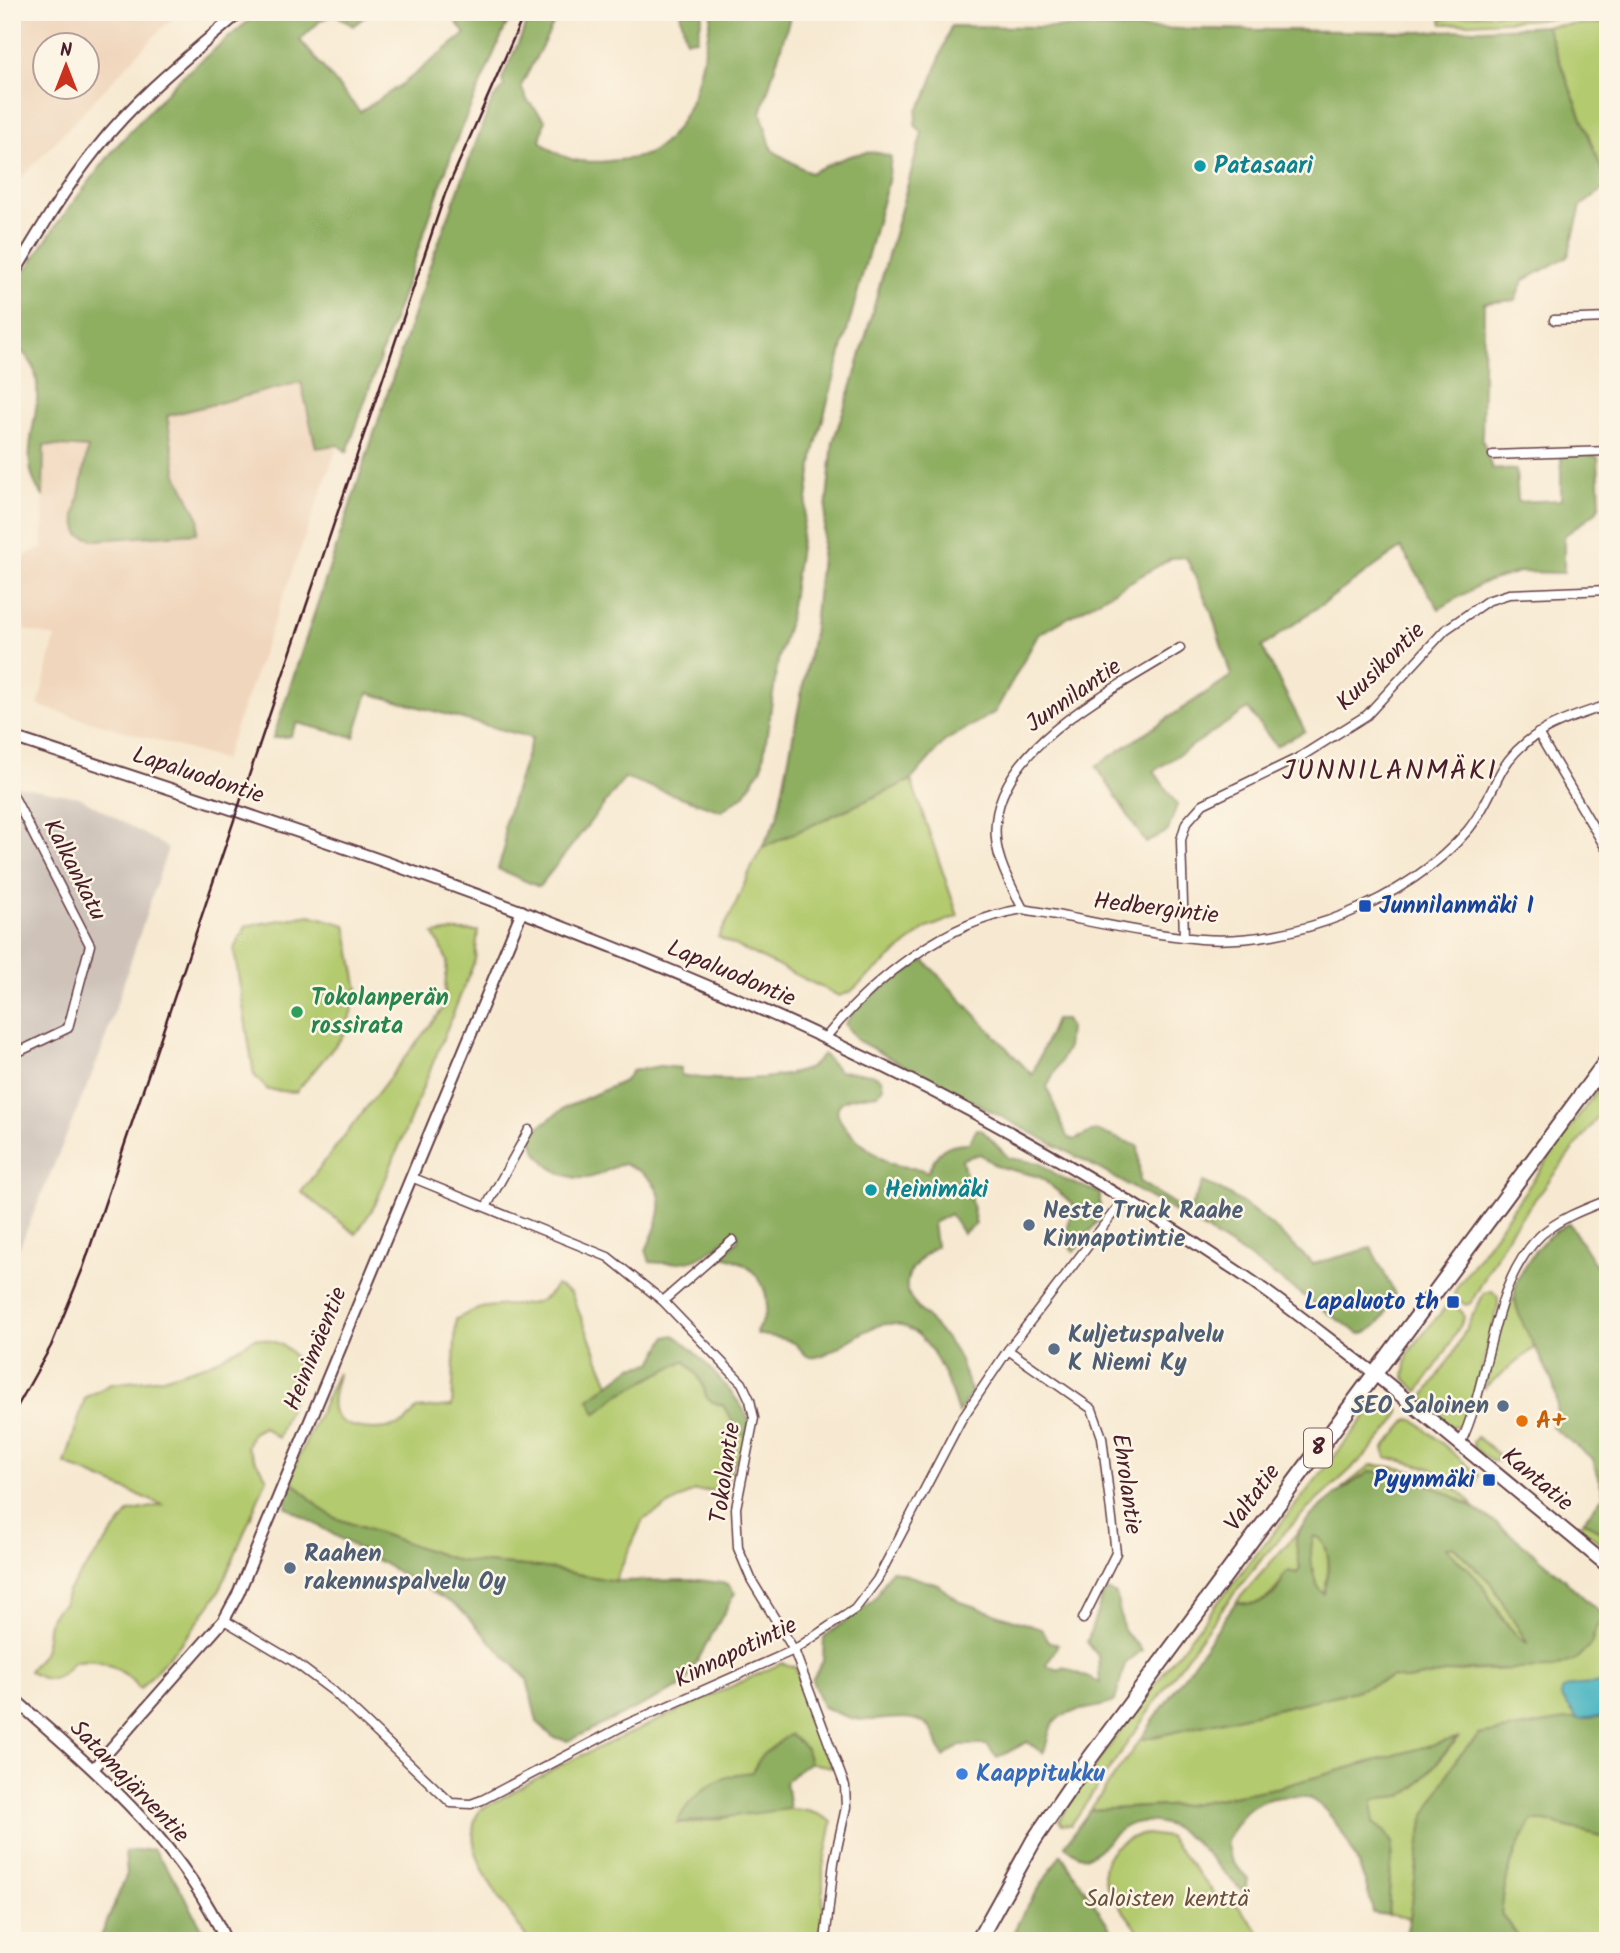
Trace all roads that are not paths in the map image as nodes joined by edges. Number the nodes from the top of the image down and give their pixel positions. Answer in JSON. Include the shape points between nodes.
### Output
{"nodes":[{"id":1,"x":240,"y":12,"type":"edge"},
{"id":2,"x":12,"y":277,"type":"edge"},
{"id":3,"x":1608,"y":318,"type":"edge"},
{"id":4,"x":1554,"y":320,"type":"dead end"},
{"id":5,"x":1608,"y":451,"type":"edge"},
{"id":6,"x":1493,"y":455,"type":"dead end"},
{"id":7,"x":1608,"y":590,"type":"edge"},
{"id":8,"x":1180,"y":648,"type":"dead end"},
{"id":9,"x":1608,"y":705,"type":"edge"},
{"id":10,"x":1538,"y":733,"type":"junction"},
{"id":11,"x":12,"y":737,"type":"edge"},
{"id":12,"x":12,"y":793,"type":"edge"},
{"id":13,"x":1608,"y":852,"type":"edge"},
{"id":14,"x":1023,"y":909,"type":"junction"},
{"id":15,"x":522,"y":911,"type":"junction"},
{"id":16,"x":1184,"y":936,"type":"junction"},
{"id":17,"x":825,"y":1038,"type":"junction"},
{"id":18,"x":12,"y":1055,"type":"edge"},
{"id":19,"x":1608,"y":1059,"type":"edge"},
{"id":20,"x":529,"y":1130,"type":"dead end"},
{"id":21,"x":411,"y":1177,"type":"junction"},
{"id":22,"x":1124,"y":1199,"type":"junction"},
{"id":23,"x":1608,"y":1200,"type":"edge"},
{"id":24,"x":486,"y":1208,"type":"junction"},
{"id":25,"x":733,"y":1240,"type":"dead end"},
{"id":26,"x":663,"y":1301,"type":"junction"},
{"id":27,"x":1009,"y":1350,"type":"junction"},
{"id":28,"x":1374,"y":1373,"type":"junction"},
{"id":29,"x":1460,"y":1444,"type":"junction"},
{"id":30,"x":1608,"y":1566,"type":"edge"},
{"id":31,"x":1083,"y":1619,"type":"dead end"},
{"id":32,"x":224,"y":1620,"type":"junction"},
{"id":33,"x":794,"y":1650,"type":"junction"},
{"id":34,"x":12,"y":1698,"type":"edge"},
{"id":35,"x":93,"y":1769,"type":"junction"},
{"id":36,"x":226,"y":1941,"type":"edge"},
{"id":37,"x":825,"y":1941,"type":"edge"},
{"id":38,"x":978,"y":1941,"type":"edge"}],
"edges":[{"from":1,"to":2,"type":"main road","via":[[159,81],[98,147],[44,222]]},
{"from":3,"to":4,"type":"street"},
{"from":5,"to":6,"type":"street"},
{"from":7,"to":16,"type":"street","name":"Kuusikontie","via":[[1509,594],[1487,601],[1445,630],[1367,715],[1300,757],[1203,804],[1186,823],[1181,840]]},
{"from":8,"to":14,"type":"street","name":"Junnilantie","via":[[1075,715],[1022,760],[1003,796],[996,829],[1000,859]]},
{"from":9,"to":10,"type":"street","name":"Hedbergintie"},
{"from":10,"to":13,"type":"street"},
{"from":10,"to":16,"type":"street","name":"Hedbergintie","via":[[1514,754],[1466,832],[1393,891],[1318,924],[1254,936]]},
{"from":11,"to":15,"type":"main road","name":"Lapaluodontie"},
{"from":12,"to":18,"type":"street","name":"Kalkankatu","via":[[90,945],[68,1028]]},
{"from":14,"to":16,"type":"street","name":"Hedbergintie"},
{"from":14,"to":17,"type":"street","name":"Hedbergintie","via":[[965,924],[937,938],[853,1007]]},
{"from":15,"to":17,"type":"main road","name":"Lapaluodontie"},
{"from":15,"to":21,"type":"main road","name":"Heinimäentie"},
{"from":17,"to":22,"type":"main road","name":"Lapaluodontie"},
{"from":19,"to":28,"type":"highway","name":"Valtatie","number":"8"},
{"from":20,"to":24,"type":"street"},
{"from":21,"to":24,"type":"street","name":"Tokolantie"},
{"from":21,"to":32,"type":"main road","name":"Heinimäentie","via":[[239,1594]]},
{"from":22,"to":27,"type":"street","name":"Kinnapotintie"},
{"from":22,"to":28,"type":"main road","name":"Lapaluodontie","via":[[1250,1280]]},
{"from":23,"to":29,"type":"street","via":[[1549,1229],[1524,1258],[1506,1295],[1477,1405]]},
{"from":24,"to":26,"type":"street","name":"Tokolantie","via":[[599,1252]]},
{"from":25,"to":26,"type":"street"},
{"from":26,"to":33,"type":"street","name":"Tokolantie","via":[[735,1375],[750,1400],[753,1428],[736,1508],[736,1536],[752,1581]]},
{"from":27,"to":31,"type":"street","name":"Ehrolantie","via":[[1092,1409],[1102,1437],[1116,1553]]},
{"from":27,"to":33,"type":"street","name":"Kinnapotintie","via":[[961,1420],[867,1596]]},
{"from":28,"to":29,"type":"main road","name":"Kantatie"},
{"from":28,"to":38,"type":"highway","name":"Valtatie","number":"8","via":[[1054,1809]]},
{"from":29,"to":30,"type":"main road","name":"Kantatie"},
{"from":32,"to":33,"type":"street","name":"Kinnapotintie","via":[[315,1676],[445,1799],[459,1805],[482,1800],[625,1725]]},
{"from":32,"to":35,"type":"main road","name":"Heinimäentie"},
{"from":33,"to":37,"type":"street","name":"Tokolantie","via":[[845,1786],[846,1807]]},
{"from":34,"to":35,"type":"main road","name":"Satamajärventie"},
{"from":35,"to":36,"type":"main road","name":"Satamajärventie","via":[[154,1832],[217,1921]]}]}
